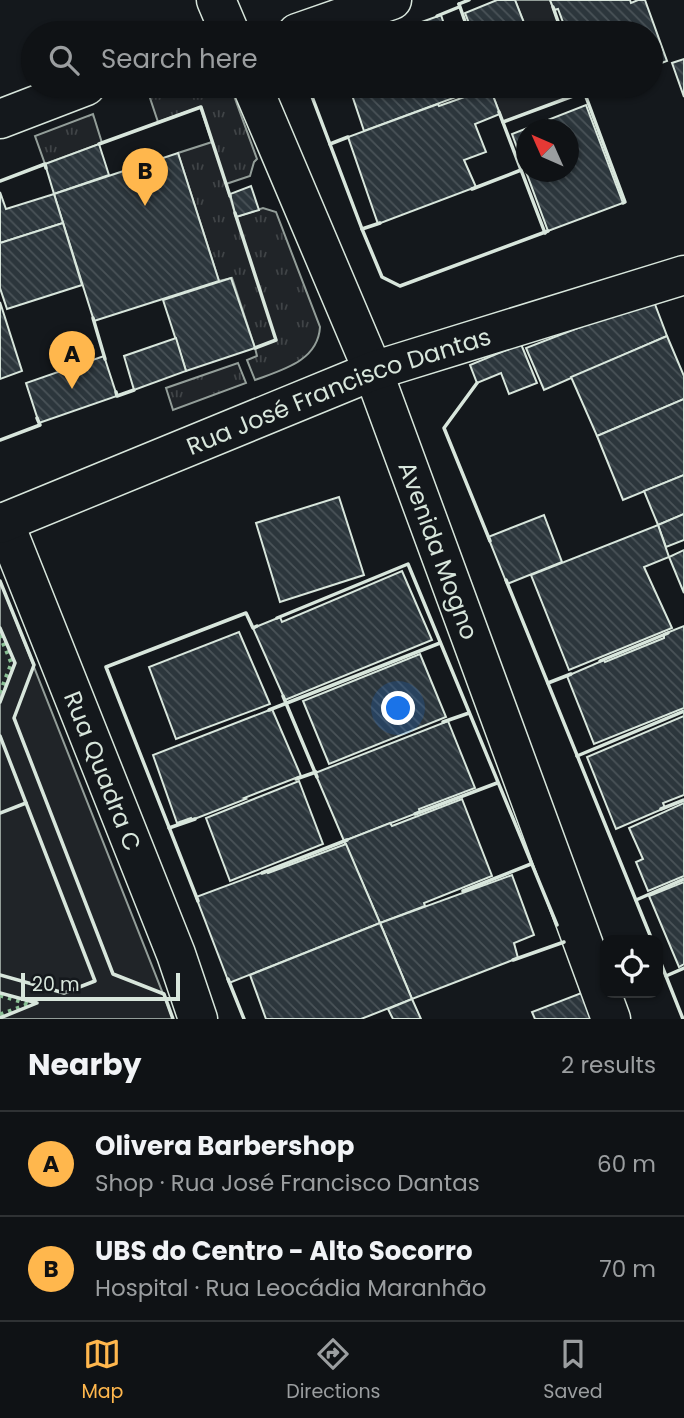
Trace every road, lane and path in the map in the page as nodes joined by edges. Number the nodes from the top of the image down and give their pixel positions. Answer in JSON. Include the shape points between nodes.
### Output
{"nodes":[{"id":1,"x":216,"y":0,"type":"edge"},
{"id":2,"x":392,"y":0,"type":"edge"},
{"id":3,"x":225,"y":21,"type":"edge"},
{"id":4,"x":332,"y":21,"type":"edge"},
{"id":5,"x":55,"y":98,"type":"edge"},
{"id":6,"x":257,"y":98,"type":"edge"},
{"id":7,"x":0,"y":119,"type":"edge"},
{"id":8,"x":684,"y":275,"type":"edge"},
{"id":9,"x":373,"y":371,"type":"junction"},
{"id":10,"x":2,"y":523,"type":"edge"},
{"id":11,"x":198,"y":1019,"type":"edge"},
{"id":12,"x":611,"y":1019,"type":"edge"}],
"edges":[{"from":1,"to":3,"type":"street"},
{"from":2,"to":4,"type":"street"},
{"from":5,"to":7,"type":"street"},
{"from":6,"to":9,"type":"street","name":"Avenida Mogno"},
{"from":8,"to":9,"type":"street","name":"Rua José Francisco Dantas"},
{"from":9,"to":10,"type":"street","name":"Rua José Francisco Dantas"},
{"from":9,"to":12,"type":"street","name":"Avenida Mogno"},
{"from":10,"to":11,"type":"street","name":"Rua Quadra C","via":[[171,941]]}]}
